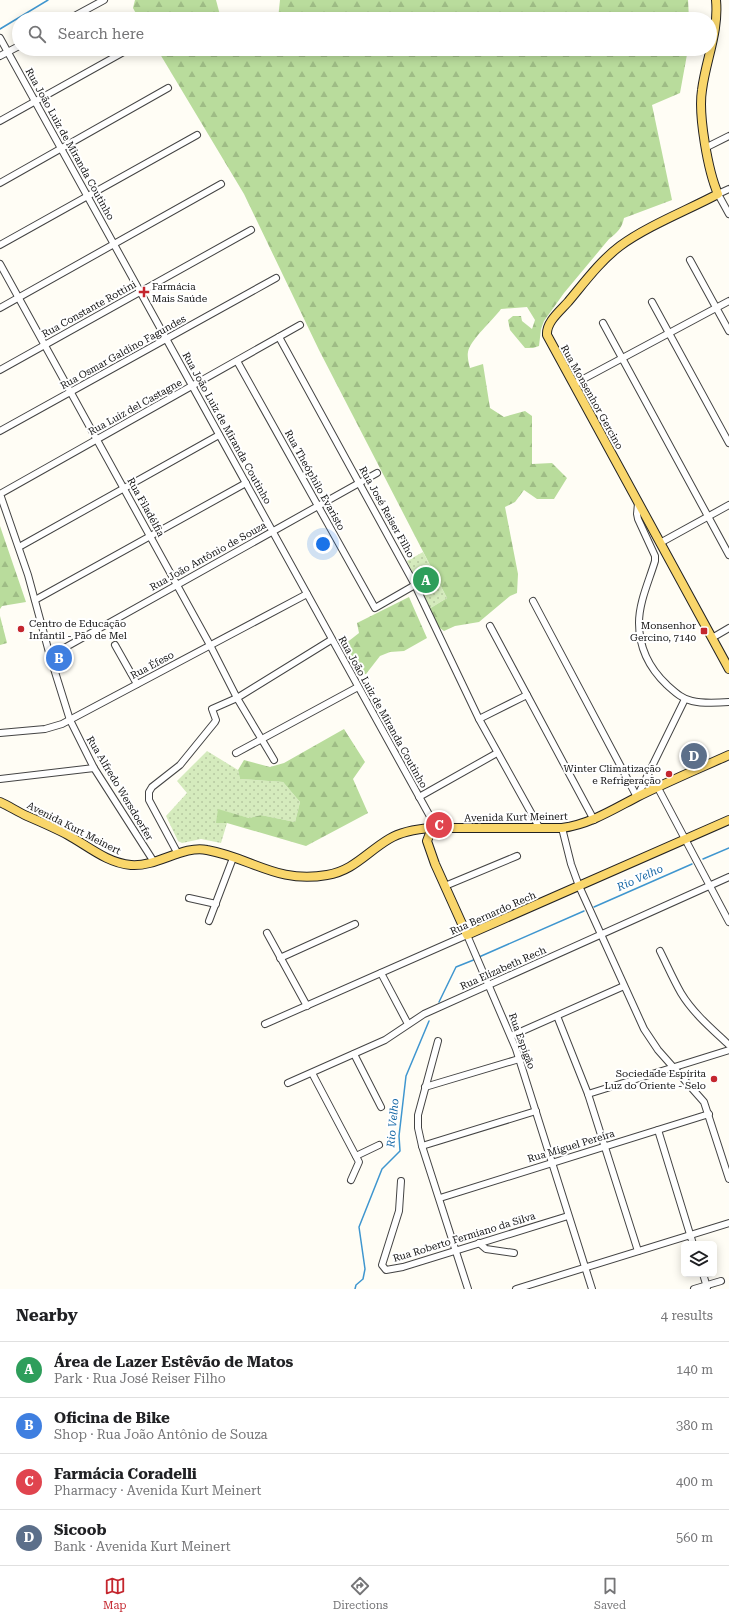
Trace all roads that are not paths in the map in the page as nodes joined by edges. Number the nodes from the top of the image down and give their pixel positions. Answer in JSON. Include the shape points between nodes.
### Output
{"nodes":[{"id":1,"x":104,"y":0,"type":"edge"},
{"id":2,"x":716,"y":0,"type":"edge"},
{"id":3,"x":82,"y":12,"type":"edge"},
{"id":4,"x":716,"y":12,"type":"edge"},
{"id":5,"x":0,"y":38,"type":"edge"},
{"id":6,"x":12,"y":50,"type":"edge"},
{"id":7,"x":8,"y":52,"type":"junction"},
{"id":8,"x":0,"y":56,"type":"edge"},
{"id":9,"x":116,"y":56,"type":"edge"},
{"id":10,"x":710,"y":56,"type":"edge"},
{"id":11,"x":168,"y":88,"type":"dead end"},
{"id":12,"x":35,"y":101,"type":"junction"},
{"id":13,"x":0,"y":121,"type":"edge"},
{"id":14,"x":197,"y":135,"type":"dead end"},
{"id":15,"x":729,"y":136,"type":"edge"},
{"id":16,"x":707,"y":147,"type":"junction"},
{"id":17,"x":61,"y":148,"type":"junction"},
{"id":18,"x":0,"y":183,"type":"edge"},
{"id":19,"x":221,"y":184,"type":"dead end"},
{"id":20,"x":729,"y":189,"type":"edge"},
{"id":21,"x":718,"y":194,"type":"junction"},
{"id":22,"x":87,"y":196,"type":"junction"},
{"id":23,"x":729,"y":214,"type":"edge"},
{"id":24,"x":251,"y":230,"type":"dead end"},
{"id":25,"x":114,"y":244,"type":"junction"},
{"id":26,"x":0,"y":245,"type":"edge"},
{"id":27,"x":690,"y":260,"type":"dead end"},
{"id":28,"x":0,"y":264,"type":"edge"},
{"id":29,"x":276,"y":278,"type":"dead end"},
{"id":30,"x":140,"y":292,"type":"junction"},
{"id":31,"x":18,"y":297,"type":"junction"},
{"id":32,"x":729,"y":301,"type":"edge"},
{"id":33,"x":652,"y":302,"type":"dead end"},
{"id":34,"x":0,"y":308,"type":"edge"},
{"id":35,"x":716,"y":308,"type":"junction"},
{"id":36,"x":603,"y":323,"type":"dead end"},
{"id":37,"x":300,"y":325,"type":"dead end"},
{"id":38,"x":729,"y":331,"type":"edge"},
{"id":39,"x":669,"y":333,"type":"junction"},
{"id":40,"x":279,"y":337,"type":"junction"},
{"id":41,"x":166,"y":339,"type":"junction"},
{"id":42,"x":44,"y":345,"type":"junction"},
{"id":43,"x":622,"y":358,"type":"junction"},
{"id":44,"x":236,"y":361,"type":"junction"},
{"id":45,"x":0,"y":370,"type":"edge"},
{"id":46,"x":574,"y":384,"type":"junction"},
{"id":47,"x":192,"y":386,"type":"junction"},
{"id":48,"x":71,"y":392,"type":"junction"},
{"id":49,"x":0,"y":432,"type":"edge"},
{"id":50,"x":219,"y":435,"type":"junction"},
{"id":51,"x":97,"y":439,"type":"junction"},
{"id":52,"x":729,"y":443,"type":"edge"},
{"id":53,"x":376,"y":473,"type":"dead end"},
{"id":54,"x":246,"y":483,"type":"junction"},
{"id":55,"x":359,"y":483,"type":"junction"},
{"id":56,"x":124,"y":488,"type":"junction"},
{"id":57,"x":0,"y":494,"type":"edge"},
{"id":58,"x":638,"y":502,"type":"junction"},
{"id":59,"x":729,"y":505,"type":"edge"},
{"id":60,"x":318,"y":506,"type":"junction"},
{"id":61,"x":708,"y":517,"type":"junction"},
{"id":62,"x":272,"y":532,"type":"junction"},
{"id":63,"x":150,"y":536,"type":"junction"},
{"id":64,"x":660,"y":543,"type":"junction"},
{"id":65,"x":20,"y":547,"type":"junction"},
{"id":66,"x":729,"y":555,"type":"edge"},
{"id":67,"x":177,"y":585,"type":"junction"},
{"id":68,"x":415,"y":585,"type":"junction"},
{"id":69,"x":306,"y":594,"type":"junction"},
{"id":70,"x":35,"y":600,"type":"junction"},
{"id":71,"x":533,"y":601,"type":"dead end"},
{"id":72,"x":490,"y":626,"type":"dead end"},
{"id":73,"x":729,"y":628,"type":"edge"},
{"id":74,"x":712,"y":638,"type":"junction"},
{"id":75,"x":331,"y":640,"type":"junction"},
{"id":76,"x":115,"y":645,"type":"dead end"},
{"id":77,"x":210,"y":645,"type":"junction"},
{"id":78,"x":50,"y":656,"type":"junction"},
{"id":79,"x":729,"y":669,"type":"edge"},
{"id":80,"x":136,"y":684,"type":"junction"},
{"id":81,"x":358,"y":687,"type":"junction"},
{"id":82,"x":527,"y":695,"type":"junction"},
{"id":83,"x":237,"y":698,"type":"junction"},
{"id":84,"x":685,"y":699,"type":"junction"},
{"id":85,"x":729,"y":702,"type":"edge"},
{"id":86,"x":479,"y":719,"type":"junction"},
{"id":87,"x":70,"y":720,"type":"junction"},
{"id":88,"x":0,"y":733,"type":"edge"},
{"id":89,"x":262,"y":739,"type":"junction"},
{"id":90,"x":236,"y":753,"type":"dead end"},
{"id":91,"x":497,"y":753,"type":"junction"},
{"id":92,"x":729,"y":755,"type":"edge"},
{"id":93,"x":274,"y":760,"type":"dead end"},
{"id":94,"x":94,"y":768,"type":"junction"},
{"id":95,"x":0,"y":778,"type":"edge"},
{"id":96,"x":658,"y":788,"type":"junction"},
{"id":97,"x":419,"y":797,"type":"junction"},
{"id":98,"x":637,"y":798,"type":"junction"},
{"id":99,"x":0,"y":802,"type":"edge"},
{"id":100,"x":594,"y":820,"type":"junction"},
{"id":101,"x":729,"y":820,"type":"edge"},
{"id":102,"x":539,"y":827,"type":"junction"},
{"id":103,"x":432,"y":828,"type":"junction"},
{"id":104,"x":562,"y":828,"type":"junction"},
{"id":105,"x":409,"y":831,"type":"junction"},
{"id":106,"x":685,"y":839,"type":"junction"},
{"id":107,"x":427,"y":841,"type":"junction"},
{"id":108,"x":178,"y":854,"type":"junction"},
{"id":109,"x":517,"y":856,"type":"dead end"},
{"id":110,"x":233,"y":858,"type":"junction"},
{"id":111,"x":154,"y":862,"type":"junction"},
{"id":112,"x":729,"y":877,"type":"edge"},
{"id":113,"x":445,"y":886,"type":"junction"},
{"id":114,"x":579,"y":886,"type":"junction"},
{"id":115,"x":710,"y":886,"type":"junction"},
{"id":116,"x":189,"y":898,"type":"dead end"},
{"id":117,"x":216,"y":904,"type":"junction"},
{"id":118,"x":209,"y":922,"type":"dead end"},
{"id":119,"x":729,"y":922,"type":"edge"},
{"id":120,"x":355,"y":924,"type":"dead end"},
{"id":121,"x":267,"y":934,"type":"dead end"},
{"id":122,"x":467,"y":935,"type":"junction"},
{"id":123,"x":601,"y":935,"type":"junction"},
{"id":124,"x":660,"y":951,"type":"dead end"},
{"id":125,"x":280,"y":958,"type":"junction"},
{"id":126,"x":381,"y":973,"type":"junction"},
{"id":127,"x":489,"y":985,"type":"junction"},
{"id":128,"x":624,"y":986,"type":"junction"},
{"id":129,"x":307,"y":1006,"type":"junction"},
{"id":130,"x":557,"y":1016,"type":"junction"},
{"id":131,"x":265,"y":1024,"type":"dead end"},
{"id":132,"x":408,"y":1024,"type":"junction"},
{"id":133,"x":511,"y":1036,"type":"junction"},
{"id":134,"x":438,"y":1040,"type":"dead end"},
{"id":135,"x":729,"y":1045,"type":"edge"},
{"id":136,"x":729,"y":1050,"type":"edge"},
{"id":137,"x":354,"y":1054,"type":"junction"},
{"id":138,"x":519,"y":1059,"type":"junction"},
{"id":139,"x":674,"y":1067,"type":"junction"},
{"id":140,"x":312,"y":1073,"type":"junction"},
{"id":141,"x":288,"y":1083,"type":"dead end"},
{"id":142,"x":425,"y":1087,"type":"junction"},
{"id":143,"x":588,"y":1094,"type":"junction"},
{"id":144,"x":381,"y":1107,"type":"dead end"},
{"id":145,"x":536,"y":1111,"type":"junction"},
{"id":146,"x":709,"y":1114,"type":"junction"},
{"id":147,"x":658,"y":1130,"type":"junction"},
{"id":148,"x":379,"y":1145,"type":"dead end"},
{"id":149,"x":422,"y":1146,"type":"junction"},
{"id":150,"x":605,"y":1146,"type":"junction"},
{"id":151,"x":356,"y":1156,"type":"junction"},
{"id":152,"x":552,"y":1163,"type":"junction"},
{"id":153,"x":729,"y":1178,"type":"edge"},
{"id":154,"x":351,"y":1180,"type":"dead end"},
{"id":155,"x":401,"y":1180,"type":"dead end"},
{"id":156,"x":440,"y":1198,"type":"junction"},
{"id":157,"x":568,"y":1216,"type":"junction"},
{"id":158,"x":729,"y":1222,"type":"edge"},
{"id":159,"x":690,"y":1234,"type":"junction"},
{"id":160,"x":692,"y":1241,"type":"edge"},
{"id":161,"x":479,"y":1243,"type":"junction"},
{"id":162,"x":456,"y":1250,"type":"junction"},
{"id":163,"x":638,"y":1251,"type":"junction"},
{"id":164,"x":514,"y":1253,"type":"dead end"},
{"id":165,"x":585,"y":1267,"type":"junction"},
{"id":166,"x":704,"y":1277,"type":"edge"},
{"id":167,"x":721,"y":1281,"type":"dead end"},
{"id":168,"x":707,"y":1287,"type":"edge"},
{"id":169,"x":468,"y":1289,"type":"edge"},
{"id":170,"x":516,"y":1289,"type":"edge"},
{"id":171,"x":592,"y":1289,"type":"edge"},
{"id":172,"x":694,"y":1289,"type":"edge"}],
"edges":[{"from":1,"to":3,"type":"street"},
{"from":2,"to":4,"type":"main road"},
{"from":5,"to":7,"type":"street","name":"Rua João Luiz de Miranda Coutinho"},
{"from":6,"to":7,"type":"street"},
{"from":7,"to":8,"type":"street"},
{"from":7,"to":12,"type":"street","name":"Rua João Luiz de Miranda Coutinho"},
{"from":9,"to":12,"type":"street"},
{"from":10,"to":16,"type":"main road","via":[[702,91],[702,115]]},
{"from":11,"to":17,"type":"street"},
{"from":12,"to":13,"type":"street"},
{"from":12,"to":17,"type":"street","name":"Rua João Luiz de Miranda Coutinho"},
{"from":14,"to":22,"type":"street"},
{"from":15,"to":16,"type":"street"},
{"from":16,"to":21,"type":"main road","via":[[712,179]]},
{"from":17,"to":18,"type":"street"},
{"from":17,"to":22,"type":"street","name":"Rua João Luiz de Miranda Coutinho"},
{"from":19,"to":25,"type":"street"},
{"from":20,"to":21,"type":"street"},
{"from":21,"to":23,"type":"street"},
{"from":21,"to":46,"type":"main road","name":"Rua Monsenhor Gercino","via":[[621,245],[548,325],[547,335]]},
{"from":22,"to":25,"type":"street","name":"Rua João Luiz de Miranda Coutinho"},
{"from":22,"to":26,"type":"street"},
{"from":24,"to":30,"type":"street","name":"Rua Constante Rottini"},
{"from":25,"to":30,"type":"street","name":"Rua João Luiz de Miranda Coutinho"},
{"from":25,"to":31,"type":"street"},
{"from":27,"to":35,"type":"street"},
{"from":28,"to":31,"type":"street","name":"Rua Filadélfia"},
{"from":29,"to":41,"type":"street","name":"Rua Osmar Galdino Fagundes"},
{"from":30,"to":41,"type":"street","name":"Rua João Luiz de Miranda Coutinho"},
{"from":30,"to":42,"type":"street","name":"Rua Constante Rottini"},
{"from":31,"to":34,"type":"street"},
{"from":31,"to":42,"type":"street","name":"Rua Filadélfia"},
{"from":32,"to":35,"type":"street"},
{"from":33,"to":39,"type":"street"},
{"from":35,"to":38,"type":"street"},
{"from":35,"to":39,"type":"street"},
{"from":36,"to":43,"type":"street"},
{"from":37,"to":40,"type":"street","name":"Rua Luiz del Castagne"},
{"from":39,"to":43,"type":"street"},
{"from":39,"to":52,"type":"street"},
{"from":40,"to":44,"type":"street","name":"Rua Luiz del Castagne"},
{"from":40,"to":55,"type":"street","name":"Rua José Reiser Filho"},
{"from":41,"to":47,"type":"street","name":"Rua João Luiz de Miranda Coutinho"},
{"from":41,"to":48,"type":"street","name":"Rua Osmar Galdino Fagundes"},
{"from":42,"to":45,"type":"street","name":"Rua Constante Rottini"},
{"from":42,"to":48,"type":"street","name":"Rua Filadélfia"},
{"from":43,"to":46,"type":"street"},
{"from":43,"to":61,"type":"street"},
{"from":44,"to":47,"type":"street","name":"Rua Luiz del Castagne"},
{"from":44,"to":60,"type":"street","name":"Rua Theóphilo Evaristo"},
{"from":46,"to":58,"type":"main road","name":"Rua Monsenhor Gercino"},
{"from":47,"to":50,"type":"street","name":"Rua João Luiz de Miranda Coutinho"},
{"from":47,"to":51,"type":"street","name":"Rua Luiz del Castagne"},
{"from":48,"to":49,"type":"street","name":"Rua Osmar Galdino Fagundes"},
{"from":48,"to":51,"type":"street","name":"Rua Filadélfia"},
{"from":50,"to":54,"type":"street","name":"Rua João Luiz de Miranda Coutinho"},
{"from":50,"to":56,"type":"street"},
{"from":51,"to":56,"type":"street","name":"Rua Filadélfia"},
{"from":51,"to":57,"type":"street","name":"Rua Luiz del Castagne"},
{"from":53,"to":55,"type":"street","name":"Rua João Antônio de Souza"},
{"from":54,"to":62,"type":"street","name":"Rua João Luiz de Miranda Coutinho"},
{"from":54,"to":63,"type":"street"},
{"from":55,"to":60,"type":"street","name":"Rua João Antônio de Souza"},
{"from":55,"to":68,"type":"street","name":"Rua José Reiser Filho"},
{"from":56,"to":63,"type":"street","name":"Rua Filadélfia"},
{"from":56,"to":65,"type":"street"},
{"from":57,"to":65,"type":"street","name":"Rua Alfredo Wersdoerfer"},
{"from":58,"to":64,"type":"main road","name":"Rua Monsenhor Gercino"},
{"from":58,"to":84,"type":"street","via":[[638,519],[653,550],[655,561],[640,613],[642,645],[647,661],[656,673]]},
{"from":59,"to":61,"type":"street"},
{"from":60,"to":62,"type":"street","name":"Rua João Antônio de Souza"},
{"from":60,"to":68,"type":"street","name":"Rua Theóphilo Evaristo","via":[[375,608]]},
{"from":61,"to":64,"type":"street"},
{"from":61,"to":66,"type":"street"},
{"from":62,"to":67,"type":"street","name":"Rua João Antônio de Souza"},
{"from":62,"to":69,"type":"street","name":"Rua João Luiz de Miranda Coutinho"},
{"from":63,"to":67,"type":"street","name":"Rua Filadélfia"},
{"from":63,"to":70,"type":"street"},
{"from":64,"to":74,"type":"main road","name":"Rua Monsenhor Gercino"},
{"from":65,"to":70,"type":"street","name":"Rua Alfredo Wersdoerfer"},
{"from":67,"to":77,"type":"street","name":"Rua Filadélfia"},
{"from":67,"to":78,"type":"street","name":"Rua João Antônio de Souza"},
{"from":68,"to":86,"type":"street","name":"Rua José Reiser Filho"},
{"from":69,"to":75,"type":"street","name":"Rua João Luiz de Miranda Coutinho"},
{"from":69,"to":77,"type":"street","name":"Rua Éfeso"},
{"from":70,"to":78,"type":"street","name":"Rua Alfredo Wersdoerfer"},
{"from":71,"to":98,"type":"street"},
{"from":72,"to":82,"type":"street"},
{"from":73,"to":74,"type":"street"},
{"from":74,"to":79,"type":"main road","name":"Rua Monsenhor Gercino"},
{"from":75,"to":81,"type":"street","name":"Rua João Luiz de Miranda Coutinho"},
{"from":75,"to":83,"type":"street"},
{"from":76,"to":80,"type":"street"},
{"from":77,"to":80,"type":"street","name":"Rua Éfeso"},
{"from":77,"to":83,"type":"street","name":"Rua Filadélfia"},
{"from":78,"to":87,"type":"street","name":"Rua Alfredo Wersdoerfer"},
{"from":80,"to":87,"type":"street","name":"Rua Éfeso"},
{"from":81,"to":89,"type":"street"},
{"from":81,"to":97,"type":"street","name":"Rua João Luiz de Miranda Coutinho"},
{"from":82,"to":86,"type":"street"},
{"from":82,"to":100,"type":"street"},
{"from":83,"to":89,"type":"street","name":"Rua Filadélfia"},
{"from":83,"to":108,"type":"street","via":[[212,710],[215,722],[180,765],[149,792],[149,800]]},
{"from":84,"to":85,"type":"street","via":[[693,702]]},
{"from":84,"to":98,"type":"street"},
{"from":86,"to":91,"type":"street","name":"Rua José Reiser Filho"},
{"from":87,"to":88,"type":"street","name":"Rua Éfeso","via":[[49,728]]},
{"from":87,"to":94,"type":"street","name":"Rua Alfredo Wersdoerfer"},
{"from":89,"to":90,"type":"street"},
{"from":89,"to":93,"type":"street","name":"Rua Filadélfia"},
{"from":91,"to":97,"type":"street"},
{"from":91,"to":102,"type":"street","name":"Rua José Reiser Filho"},
{"from":92,"to":96,"type":"main road","name":"Avenida Kurt Meinert"},
{"from":94,"to":95,"type":"street"},
{"from":94,"to":111,"type":"street","name":"Rua Alfredo Wersdoerfer"},
{"from":96,"to":98,"type":"main road","name":"Avenida Kurt Meinert"},
{"from":96,"to":106,"type":"street"},
{"from":97,"to":103,"type":"street","name":"Rua João Luiz de Miranda Coutinho","via":[[432,820]]},
{"from":98,"to":100,"type":"main road","name":"Avenida Kurt Meinert"},
{"from":99,"to":111,"type":"main road","name":"Avenida Kurt Meinert","via":[[60,831],[109,859],[129,865]]},
{"from":100,"to":104,"type":"main road","name":"Avenida Kurt Meinert"},
{"from":101,"to":106,"type":"main road","name":"Rua Bernardo Rech"},
{"from":102,"to":103,"type":"main road","name":"Avenida Kurt Meinert"},
{"from":102,"to":104,"type":"main road","name":"Avenida Kurt Meinert"},
{"from":103,"to":105,"type":"main road","name":"Avenida Kurt Meinert"},
{"from":103,"to":107,"type":"main road"},
{"from":104,"to":114,"type":"street","via":[[570,864]]},
{"from":105,"to":107,"type":"main road","via":[[419,833]]},
{"from":105,"to":110,"type":"main road","name":"Avenida Kurt Meinert","via":[[388,839],[344,871],[320,876],[298,877],[280,874]]},
{"from":106,"to":114,"type":"main road","name":"Rua Bernardo Rech"},
{"from":106,"to":115,"type":"street"},
{"from":107,"to":113,"type":"main road","name":"Rua Espigão"},
{"from":108,"to":110,"type":"main road","name":"Avenida Kurt Meinert","via":[[203,849]]},
{"from":108,"to":111,"type":"main road","name":"Avenida Kurt Meinert"},
{"from":109,"to":113,"type":"street"},
{"from":110,"to":117,"type":"street"},
{"from":112,"to":115,"type":"street","name":"Rua Elizabeth Rech"},
{"from":113,"to":122,"type":"main road","name":"Rua Espigão"},
{"from":114,"to":122,"type":"main road","name":"Rua Bernardo Rech"},
{"from":114,"to":123,"type":"street"},
{"from":115,"to":119,"type":"street"},
{"from":115,"to":123,"type":"street","name":"Rua Elizabeth Rech"},
{"from":116,"to":117,"type":"street"},
{"from":117,"to":118,"type":"street"},
{"from":120,"to":125,"type":"street"},
{"from":121,"to":125,"type":"street"},
{"from":122,"to":126,"type":"street","name":"Rua Bernardo Rech"},
{"from":122,"to":127,"type":"street","name":"Rua Espigão"},
{"from":123,"to":127,"type":"street","name":"Rua Elizabeth Rech"},
{"from":123,"to":128,"type":"street"},
{"from":124,"to":135,"type":"street","via":[[686,1000]]},
{"from":125,"to":129,"type":"street"},
{"from":126,"to":129,"type":"street","name":"Rua Bernardo Rech"},
{"from":126,"to":132,"type":"street"},
{"from":127,"to":132,"type":"street","name":"Rua Elizabeth Rech","via":[[424,1014]]},
{"from":127,"to":133,"type":"street","name":"Rua Espigão"},
{"from":128,"to":130,"type":"street"},
{"from":128,"to":139,"type":"street","via":[[648,1036]]},
{"from":129,"to":131,"type":"street","name":"Rua Bernardo Rech"},
{"from":130,"to":133,"type":"street"},
{"from":130,"to":143,"type":"street"},
{"from":132,"to":137,"type":"street","name":"Rua Elizabeth Rech","via":[[391,1037]]},
{"from":133,"to":138,"type":"street","name":"Rua Espigão"},
{"from":134,"to":142,"type":"street"},
{"from":136,"to":139,"type":"street"},
{"from":137,"to":140,"type":"street","name":"Rua Elizabeth Rech"},
{"from":137,"to":144,"type":"street"},
{"from":138,"to":142,"type":"street"},
{"from":138,"to":145,"type":"street","name":"Rua Espigão"},
{"from":139,"to":143,"type":"street"},
{"from":139,"to":146,"type":"street","via":[[701,1097]]},
{"from":140,"to":141,"type":"street","name":"Rua Elizabeth Rech"},
{"from":140,"to":151,"type":"street"},
{"from":142,"to":149,"type":"street","via":[[418,1115]]},
{"from":143,"to":150,"type":"street"},
{"from":145,"to":149,"type":"street"},
{"from":145,"to":152,"type":"street","name":"Rua Espigão"},
{"from":146,"to":147,"type":"street","name":"Rua Miguel Pereira"},
{"from":146,"to":153,"type":"street"},
{"from":147,"to":150,"type":"street","name":"Rua Miguel Pereira"},
{"from":147,"to":159,"type":"street"},
{"from":148,"to":151,"type":"street"},
{"from":149,"to":156,"type":"street"},
{"from":150,"to":152,"type":"street","name":"Rua Miguel Pereira"},
{"from":150,"to":163,"type":"street"},
{"from":151,"to":154,"type":"street","via":[[359,1162]]},
{"from":152,"to":156,"type":"street","name":"Rua Miguel Pereira"},
{"from":152,"to":157,"type":"street","name":"Rua Espigão"},
{"from":155,"to":162,"type":"street","name":"Rua Roberto Fermiano da Silva","via":[[399,1211],[383,1268],[386,1270],[404,1267]]},
{"from":156,"to":162,"type":"street"},
{"from":157,"to":161,"type":"street","name":"Rua Roberto Fermiano da Silva"},
{"from":157,"to":165,"type":"street","name":"Rua Espigão"},
{"from":158,"to":159,"type":"street"},
{"from":159,"to":160,"type":"street"},
{"from":159,"to":163,"type":"street"},
{"from":161,"to":162,"type":"street","name":"Rua Roberto Fermiano da Silva"},
{"from":161,"to":164,"type":"street","via":[[486,1249]]},
{"from":162,"to":169,"type":"street"},
{"from":163,"to":165,"type":"street"},
{"from":165,"to":170,"type":"street"},
{"from":165,"to":171,"type":"street","name":"Rua Espigão"},
{"from":166,"to":168,"type":"street"},
{"from":167,"to":168,"type":"street"},
{"from":168,"to":172,"type":"street"}]}
